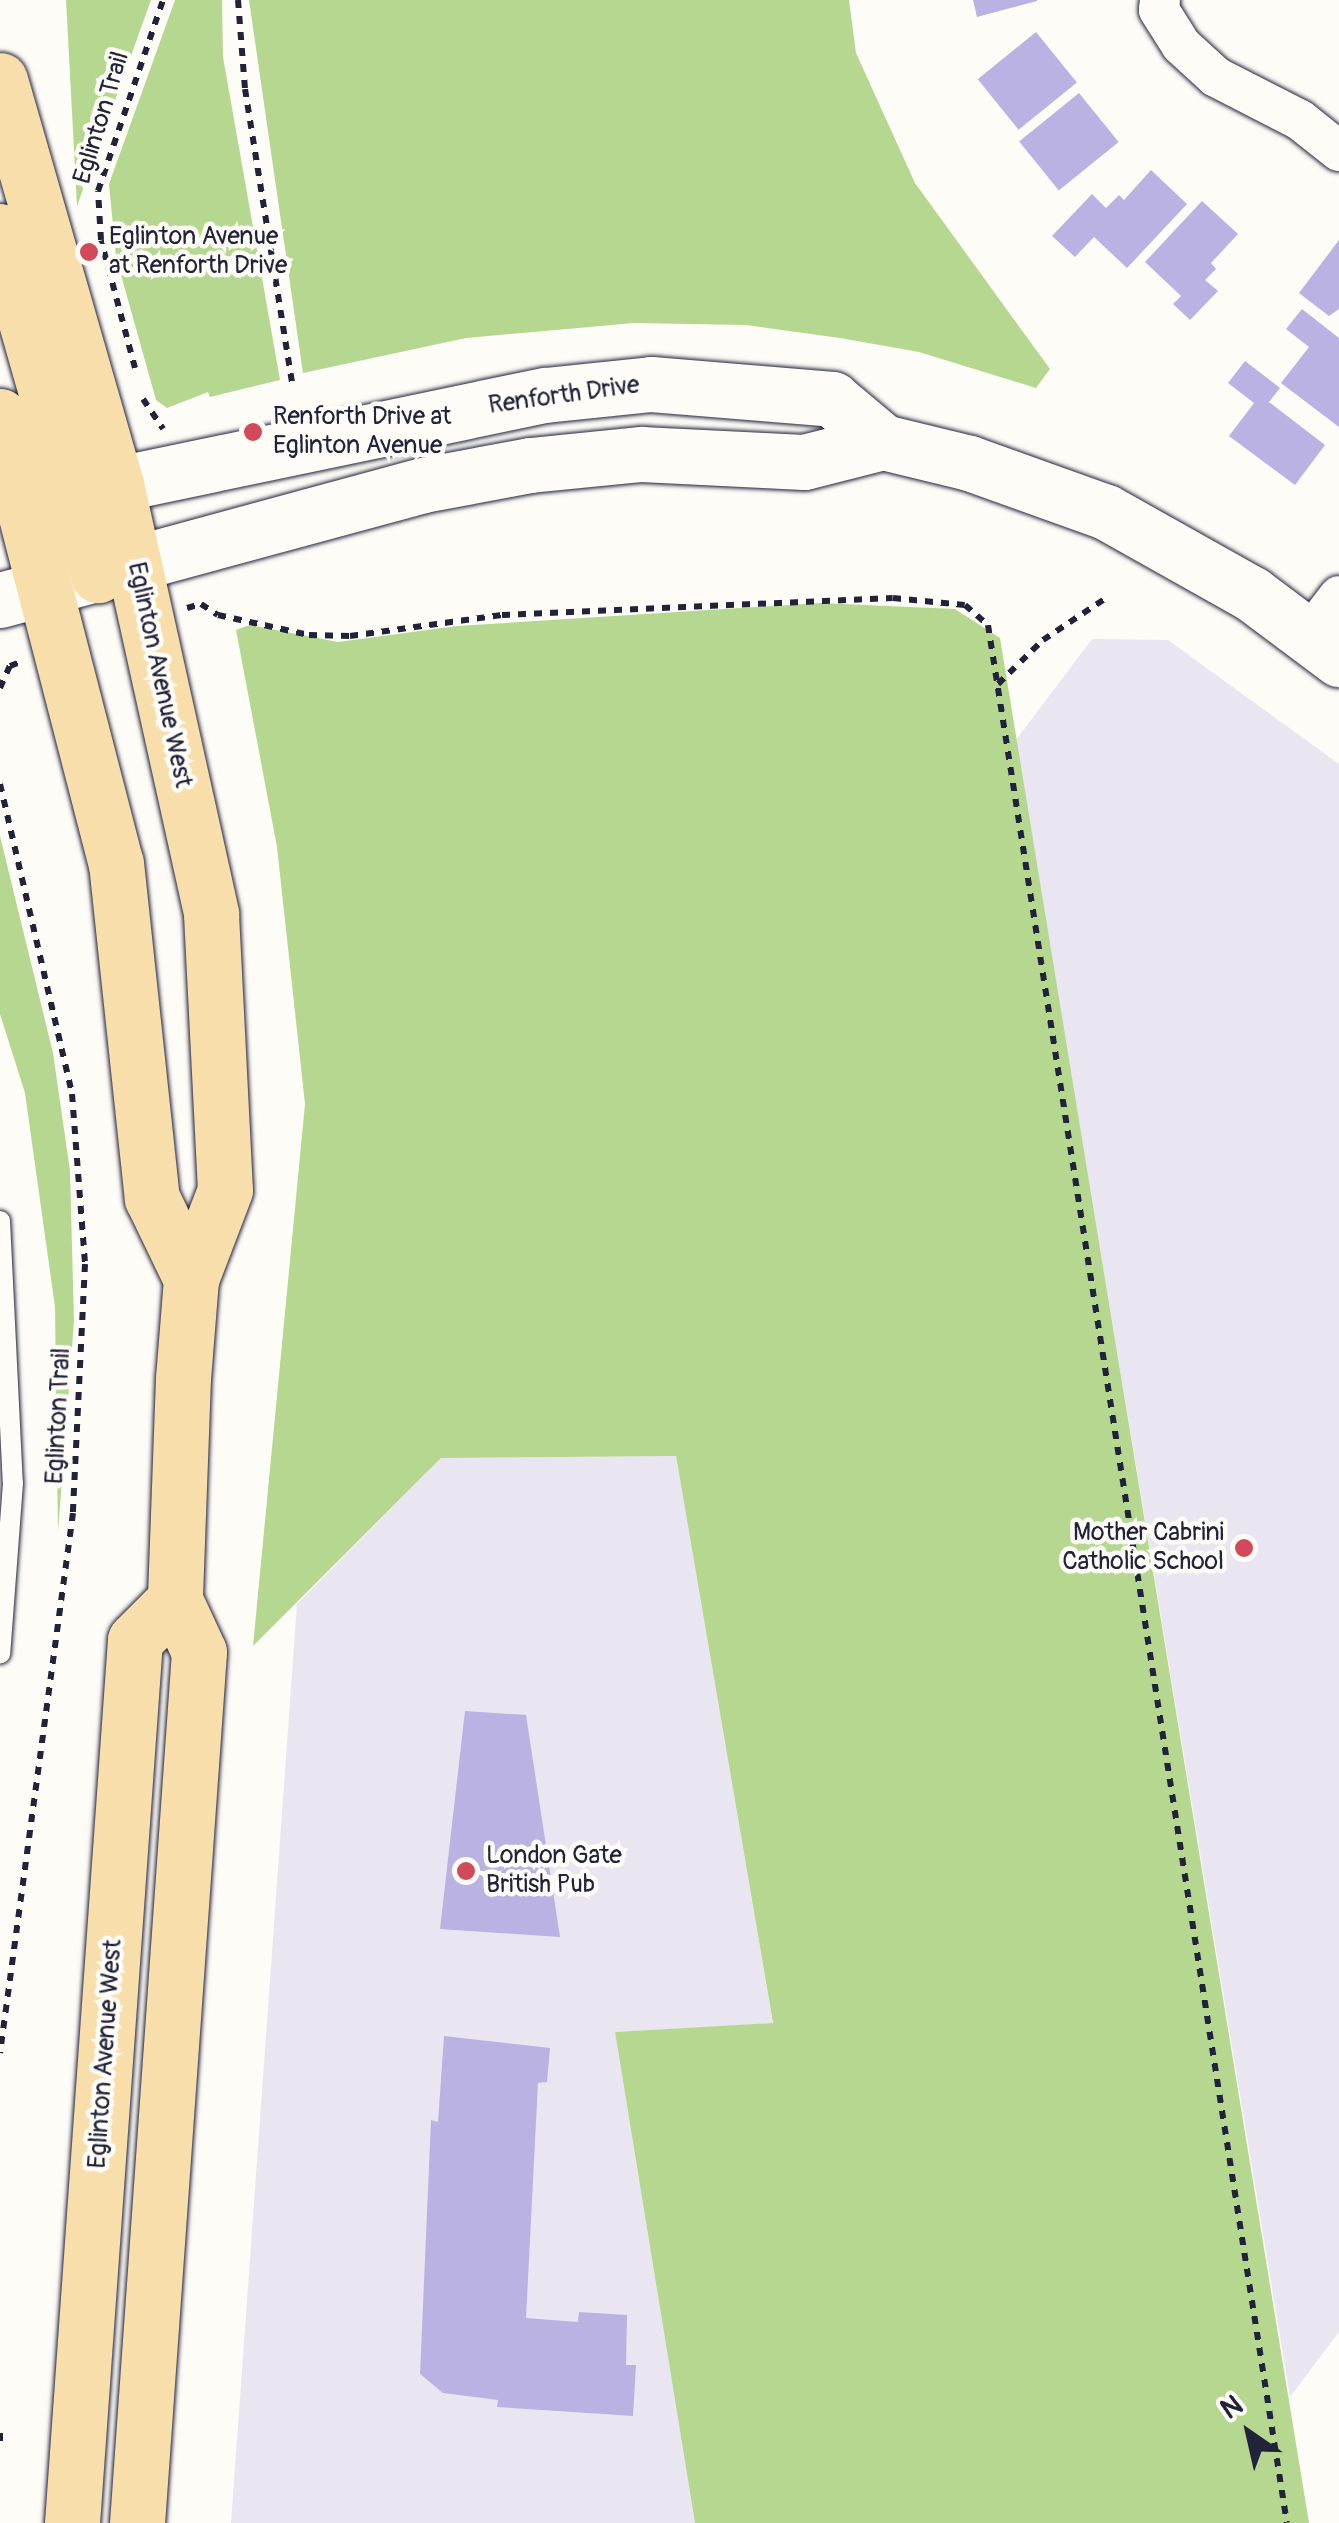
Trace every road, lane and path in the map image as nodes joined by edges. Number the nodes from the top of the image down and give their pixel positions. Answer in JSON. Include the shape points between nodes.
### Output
{"nodes":[{"id":1,"x":163,"y":0,"type":"edge"},
{"id":2,"x":238,"y":0,"type":"edge"},
{"id":3,"x":1160,"y":0,"type":"edge"},
{"id":4,"x":0,"y":80,"type":"edge"},
{"id":5,"x":1339,"y":151,"type":"edge"},
{"id":6,"x":0,"y":231,"type":"edge"},
{"id":7,"x":292,"y":383,"type":"dead end"},
{"id":8,"x":0,"y":416,"type":"edge"},
{"id":9,"x":161,"y":418,"type":"dead end"},
{"id":10,"x":883,"y":442,"type":"junction"},
{"id":11,"x":55,"y":498,"type":"edge"},
{"id":12,"x":70,"y":582,"type":"edge"},
{"id":13,"x":1109,"y":596,"type":"dead end"},
{"id":14,"x":201,"y":604,"type":"dead end"},
{"id":15,"x":1329,"y":630,"type":"edge"},
{"id":16,"x":10,"y":666,"type":"dead end"},
{"id":17,"x":997,"y":685,"type":"junction"},
{"id":18,"x":0,"y":688,"type":"edge"},
{"id":19,"x":0,"y":784,"type":"edge"},
{"id":20,"x":0,"y":1221,"type":"edge"},
{"id":21,"x":191,"y":1279,"type":"junction"},
{"id":22,"x":5,"y":1335,"type":"edge"},
{"id":23,"x":6,"y":1487,"type":"edge"},
{"id":24,"x":5,"y":1561,"type":"edge"},
{"id":25,"x":174,"y":1600,"type":"junction"},
{"id":26,"x":0,"y":1654,"type":"edge"},
{"id":27,"x":0,"y":2053,"type":"edge"},
{"id":28,"x":0,"y":2432,"type":"edge"},
{"id":29,"x":0,"y":2448,"type":"edge"},
{"id":30,"x":72,"y":2523,"type":"edge"},
{"id":31,"x":137,"y":2523,"type":"edge"},
{"id":32,"x":1287,"y":2523,"type":"edge"}],
"edges":[{"from":1,"to":9,"type":"path","name":"Eglinton Trail","via":[[131,80],[97,209],[144,402]]},
{"from":2,"to":7,"type":"path"},
{"from":3,"to":5,"type":"street","via":[[1181,45],[1216,78],[1300,120]]},
{"from":4,"to":11,"type":"main road","name":"Eglinton Avenue West"},
{"from":6,"to":11,"type":"main road","name":"Eglinton Avenue West"},
{"from":8,"to":11,"type":"main road","name":"Eglinton Avenue West"},
{"from":10,"to":11,"type":"main road","name":"Renforth Drive","via":[[832,398],[650,384],[402,420]]},
{"from":10,"to":12,"type":"main road","name":"Renforth Drive","via":[[804,462],[641,454],[530,465],[422,485]]},
{"from":10,"to":15,"type":"main road","name":"Renforth Drive","via":[[969,463],[1106,512]]},
{"from":11,"to":12,"type":"main road","name":"Eglinton Avenue West"},
{"from":11,"to":12,"type":"main road","name":"Eglinton Avenue West"},
{"from":12,"to":21,"type":"main road","name":"Eglinton Avenue West","via":[[116,864],[152,1198]]},
{"from":12,"to":21,"type":"main road","name":"Eglinton Avenue West","via":[[211,914],[225,1190]]},
{"from":13,"to":17,"type":"path","via":[[1043,640]]},
{"from":14,"to":17,"type":"path","via":[[218,615],[350,636],[502,615],[893,598],[965,605],[988,626]]},
{"from":16,"to":18,"type":"path"},
{"from":17,"to":32,"type":"path"},
{"from":19,"to":27,"type":"path","name":"Eglinton Trail","via":[[72,1094],[84,1283],[65,1588]]},
{"from":20,"to":22,"type":"lane"},
{"from":21,"to":25,"type":"main road","name":"Eglinton Avenue West"},
{"from":22,"to":23,"type":"lane"},
{"from":23,"to":24,"type":"lane"},
{"from":24,"to":26,"type":"lane"},
{"from":25,"to":30,"type":"main road","name":"Eglinton Avenue West","via":[[135,1640]]},
{"from":25,"to":31,"type":"main road","name":"Eglinton Avenue West","via":[[199,1652]]},
{"from":28,"to":29,"type":"path"}]}
